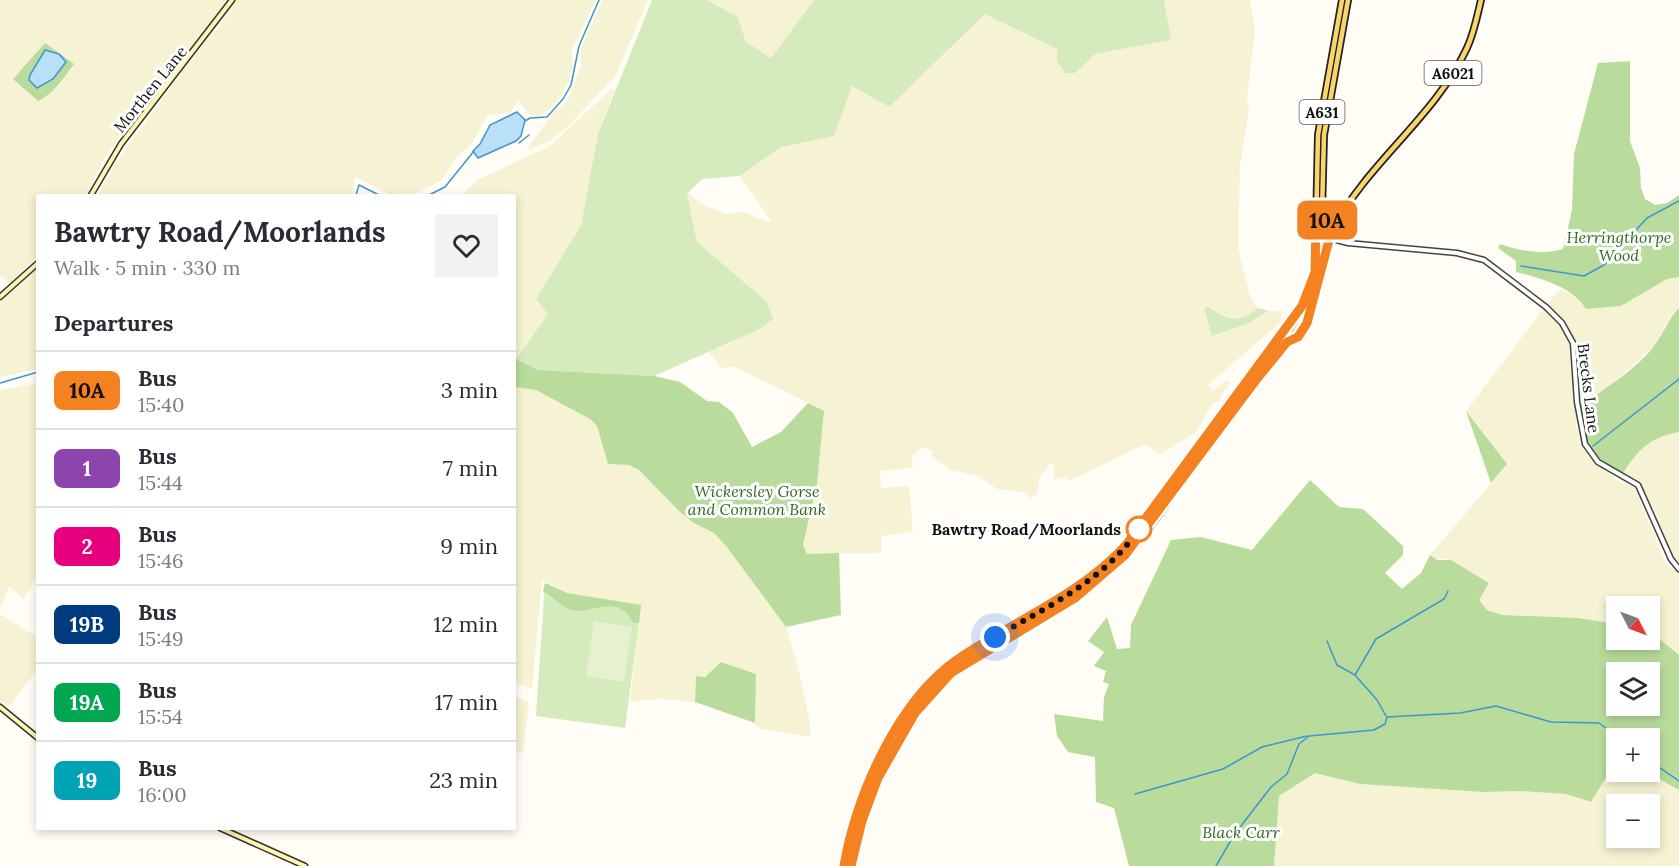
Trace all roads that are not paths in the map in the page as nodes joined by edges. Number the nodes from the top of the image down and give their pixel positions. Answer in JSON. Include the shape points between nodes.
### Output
{"nodes":[{"id":1,"x":232,"y":0,"type":"edge"},
{"id":2,"x":1342,"y":0,"type":"edge"},
{"id":3,"x":1347,"y":0,"type":"edge"},
{"id":4,"x":1481,"y":0,"type":"edge"},
{"id":5,"x":92,"y":194,"type":"edge"},
{"id":6,"x":1345,"y":206,"type":"junction"},
{"id":7,"x":1328,"y":220,"type":"junction"},
{"id":8,"x":1316,"y":225,"type":"junction"},
{"id":9,"x":1332,"y":231,"type":"junction"},
{"id":10,"x":1329,"y":241,"type":"junction"},
{"id":11,"x":1317,"y":243,"type":"junction"},
{"id":12,"x":36,"y":265,"type":"edge"},
{"id":13,"x":0,"y":297,"type":"edge"},
{"id":14,"x":1279,"y":338,"type":"junction"},
{"id":15,"x":1287,"y":342,"type":"junction"},
{"id":16,"x":1679,"y":569,"type":"edge"},
{"id":17,"x":1000,"y":642,"type":"junction"},
{"id":18,"x":984,"y":644,"type":"junction"},
{"id":19,"x":0,"y":707,"type":"edge"},
{"id":20,"x":36,"y":736,"type":"edge"},
{"id":21,"x":866,"y":791,"type":"junction"},
{"id":22,"x":872,"y":794,"type":"junction"},
{"id":23,"x":224,"y":830,"type":"edge"},
{"id":24,"x":305,"y":866,"type":"edge"},
{"id":25,"x":844,"y":866,"type":"edge"},
{"id":26,"x":851,"y":866,"type":"edge"}],
"edges":[{"from":1,"to":5,"type":"main road","name":"Morthen Lane","via":[[121,144]]},
{"from":2,"to":8,"type":"main road","number":"A631","via":[[1318,135]]},
{"from":3,"to":7,"type":"main road","number":"A631","via":[[1324,135],[1322,212]]},
{"from":4,"to":6,"type":"main road","number":"A6021","via":[[1472,36],[1453,73]]},
{"from":6,"to":7,"type":"main road","number":"A6021"},
{"from":6,"to":9,"type":"main road","number":"A6021"},
{"from":7,"to":8,"type":"main road"},
{"from":7,"to":9,"type":"main road","number":"A631"},
{"from":8,"to":11,"type":"main road","number":"A631"},
{"from":9,"to":10,"type":"main road","number":"A631"},
{"from":10,"to":11,"type":"main road"},
{"from":10,"to":15,"type":"main road","number":"A631","via":[[1313,301]]},
{"from":10,"to":16,"type":"street","name":"Brecks Lane","via":[[1457,253],[1484,260],[1546,307],[1573,343],[1584,444],[1598,462],[1638,485]]},
{"from":11,"to":14,"type":"main road","number":"A631","via":[[1315,272],[1308,294]]},
{"from":12,"to":13,"type":"main road"},
{"from":14,"to":15,"type":"main road","via":[[1281,343]]},
{"from":14,"to":18,"type":"main road","number":"A631","via":[[1139,529],[1109,563],[1063,598]]},
{"from":15,"to":17,"type":"main road","number":"A631","via":[[1125,555],[1085,592]]},
{"from":17,"to":18,"type":"main road","number":"A631","via":[[997,639]]},
{"from":17,"to":22,"type":"main road","number":"A631","via":[[958,668],[933,690],[893,748]]},
{"from":18,"to":21,"type":"main road","number":"A631","via":[[947,667],[918,698],[886,747]]},
{"from":19,"to":20,"type":"main road"},
{"from":21,"to":22,"type":"main road"},
{"from":21,"to":25,"type":"main road","number":"A631"},
{"from":22,"to":26,"type":"main road","number":"A631"},
{"from":23,"to":24,"type":"main road"}]}
